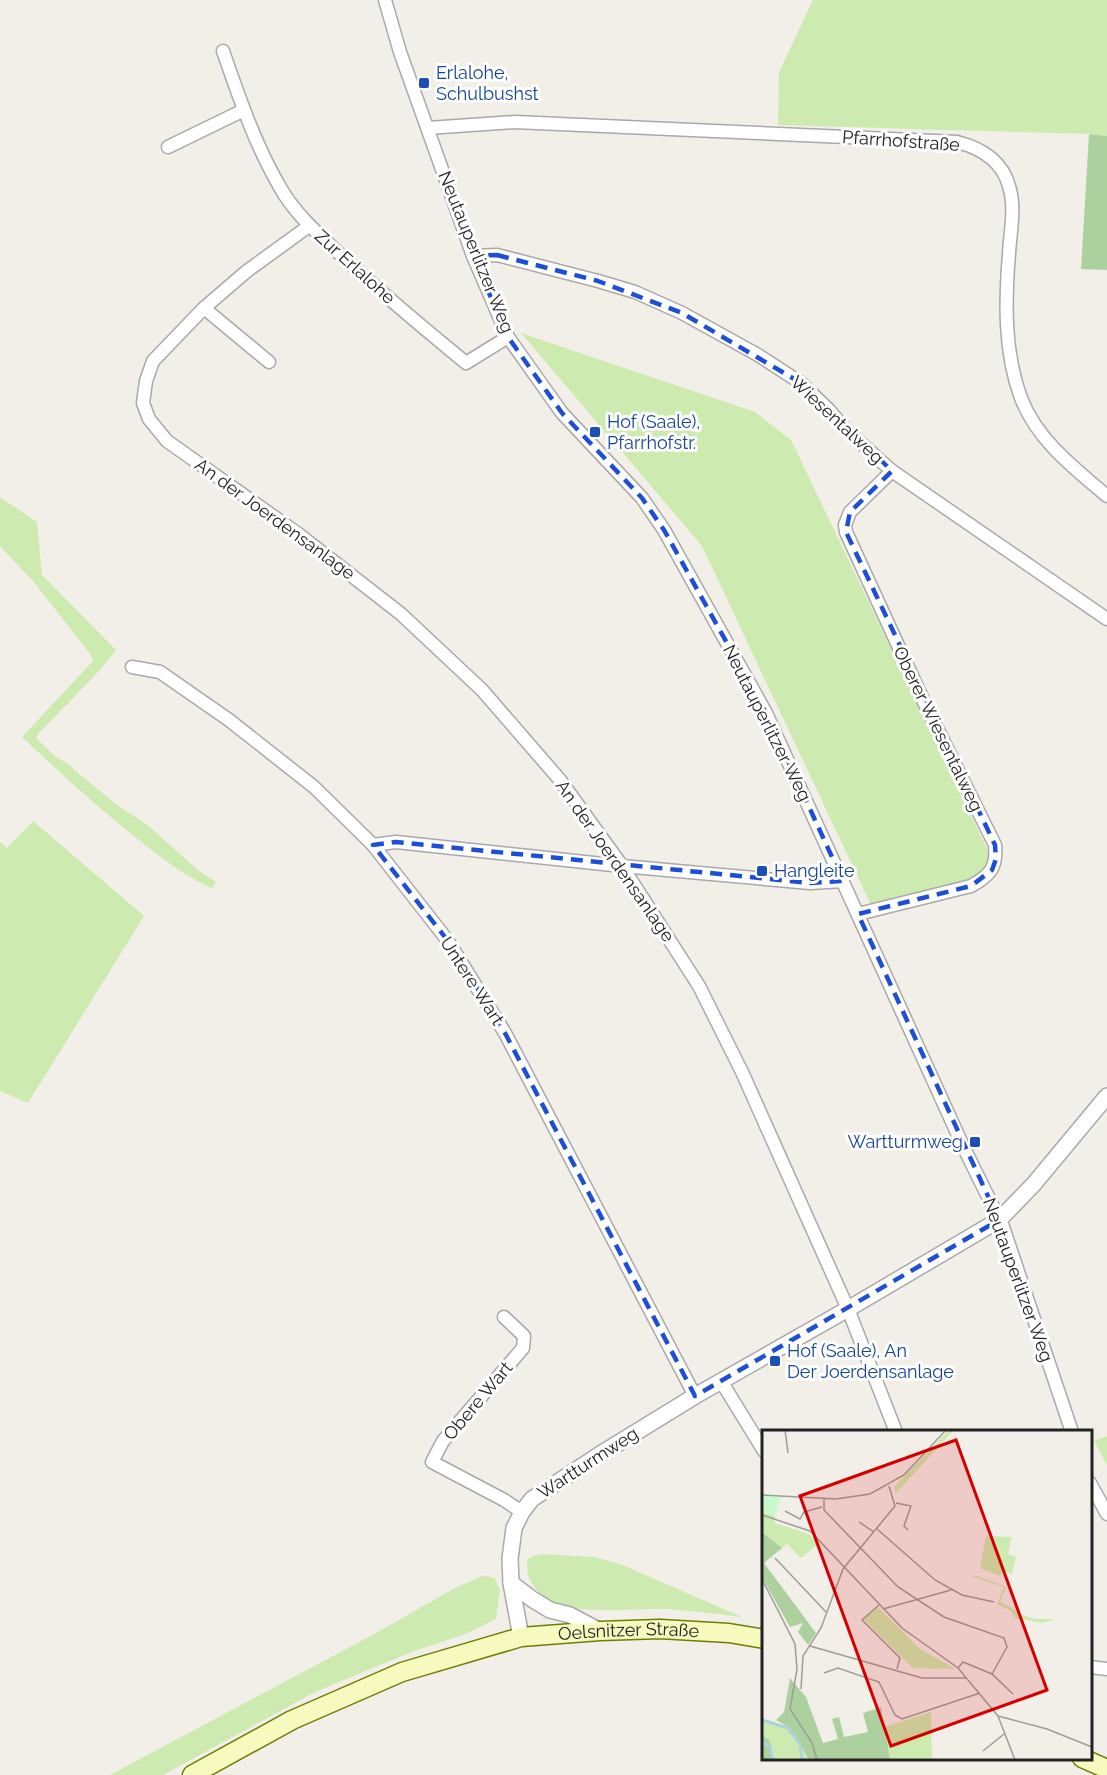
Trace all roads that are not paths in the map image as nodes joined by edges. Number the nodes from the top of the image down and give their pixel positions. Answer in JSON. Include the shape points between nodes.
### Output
{"nodes":[{"id":1,"x":384,"y":0,"type":"edge"},
{"id":2,"x":223,"y":51,"type":"dead end"},
{"id":3,"x":244,"y":110,"type":"junction"},
{"id":4,"x":428,"y":128,"type":"junction"},
{"id":5,"x":168,"y":147,"type":"dead end"},
{"id":6,"x":309,"y":226,"type":"junction"},
{"id":7,"x":474,"y":256,"type":"junction"},
{"id":8,"x":204,"y":308,"type":"junction"},
{"id":9,"x":508,"y":337,"type":"junction"},
{"id":10,"x":269,"y":362,"type":"dead end"},
{"id":11,"x":892,"y":471,"type":"junction"},
{"id":12,"x":1107,"y":496,"type":"edge"},
{"id":13,"x":1107,"y":619,"type":"edge"},
{"id":14,"x":132,"y":667,"type":"dead end"},
{"id":15,"x":373,"y":845,"type":"junction"},
{"id":16,"x":622,"y":866,"type":"junction"},
{"id":17,"x":843,"y":881,"type":"junction"},
{"id":18,"x":858,"y":914,"type":"junction"},
{"id":19,"x":1106,"y":1099,"type":"edge"},
{"id":20,"x":999,"y":1220,"type":"junction"},
{"id":21,"x":848,"y":1309,"type":"junction"},
{"id":22,"x":504,"y":1317,"type":"dead end"},
{"id":23,"x":721,"y":1381,"type":"junction"},
{"id":24,"x":695,"y":1396,"type":"junction"},
{"id":25,"x":896,"y":1430,"type":"edge"},
{"id":26,"x":1072,"y":1430,"type":"edge"},
{"id":27,"x":762,"y":1448,"type":"edge"},
{"id":28,"x":1092,"y":1487,"type":"edge"},
{"id":29,"x":522,"y":1512,"type":"junction"},
{"id":30,"x":1107,"y":1514,"type":"edge"},
{"id":31,"x":511,"y":1583,"type":"junction"},
{"id":32,"x":600,"y":1630,"type":"junction"},
{"id":33,"x":521,"y":1637,"type":"junction"},
{"id":34,"x":762,"y":1640,"type":"edge"},
{"id":35,"x":1092,"y":1667,"type":"edge"},
{"id":36,"x":1107,"y":1669,"type":"edge"},
{"id":37,"x":1087,"y":1760,"type":"edge"},
{"id":38,"x":1107,"y":1769,"type":"edge"},
{"id":39,"x":192,"y":1775,"type":"edge"}],
"edges":[{"from":1,"to":4,"type":"street","name":"Neutauperlitzer Weg"},
{"from":2,"to":3,"type":"street","name":"Zur Erlalohe"},
{"from":3,"to":5,"type":"street"},
{"from":3,"to":6,"type":"street","name":"Zur Erlalohe","via":[[285,195]]},
{"from":4,"to":7,"type":"street","name":"Neutauperlitzer Weg"},
{"from":4,"to":12,"type":"street","name":"Pfarrhofstraße","via":[[515,122],[957,142],[972,146],[991,157],[1009,186],[1013,208],[1006,338],[1021,399],[1055,450]]},
{"from":6,"to":8,"type":"street","name":"An der Joerdensanlage"},
{"from":6,"to":9,"type":"street","name":"Zur Erlalohe","via":[[466,363]]},
{"from":7,"to":9,"type":"street","name":"Neutauperlitzer Weg"},
{"from":7,"to":11,"type":"street","name":"Wiesentalweg","via":[[497,255],[598,281],[682,313],[801,383],[844,429]]},
{"from":8,"to":10,"type":"street"},
{"from":8,"to":16,"type":"street","name":"An der Joerdensanlage","via":[[153,362],[143,403],[149,419],[167,441],[297,533],[401,614],[497,708],[560,780]]},
{"from":9,"to":17,"type":"street","name":"Neutauperlitzer Weg","via":[[562,413],[642,498],[664,530],[766,713]]},
{"from":11,"to":13,"type":"street","name":"Wiesentalweg"},
{"from":11,"to":18,"type":"street","name":"Oberer Wiesentalweg","via":[[850,512],[846,532],[994,845],[996,859],[992,870],[971,886]]},
{"from":14,"to":15,"type":"street","name":"Untere Wart","via":[[160,672],[229,720],[314,787]]},
{"from":15,"to":16,"type":"street","via":[[396,842]]},
{"from":15,"to":24,"type":"street","name":"Untere Wart","via":[[448,941],[505,1033]]},
{"from":16,"to":17,"type":"street","via":[[810,883]]},
{"from":16,"to":21,"type":"street","name":"An der Joerdensanlage","via":[[699,986],[742,1072]]},
{"from":17,"to":18,"type":"street","name":"Neutauperlitzer Weg"},
{"from":18,"to":20,"type":"street","name":"Neutauperlitzer Weg"},
{"from":19,"to":20,"type":"street","name":"Wartturmweg"},
{"from":20,"to":21,"type":"street","name":"Wartturmweg"},
{"from":20,"to":26,"type":"street","name":"Neutauperlitzer Weg"},
{"from":21,"to":23,"type":"street","name":"Wartturmweg"},
{"from":21,"to":25,"type":"street","name":"An der Joerdensanlage"},
{"from":22,"to":29,"type":"street","name":"Obere Wart","via":[[524,1336],[523,1348],[443,1441],[432,1462]]},
{"from":23,"to":24,"type":"street","name":"Wartturmweg"},
{"from":23,"to":27,"type":"street"},
{"from":24,"to":29,"type":"street","name":"Wartturmweg","via":[[532,1499]]},
{"from":28,"to":30,"type":"street"},
{"from":29,"to":31,"type":"street","name":"Wartturmweg","via":[[514,1527]]},
{"from":31,"to":32,"type":"street","via":[[550,1610]]},
{"from":31,"to":33,"type":"street","name":"Wartturmweg"},
{"from":32,"to":33,"type":"main road","name":"Oelsnitzer Straße"},
{"from":32,"to":34,"type":"main road","name":"Oelsnitzer Straße","via":[[683,1630]]},
{"from":33,"to":39,"type":"main road","name":"Oelsnitzer Straße","via":[[402,1672],[292,1720]]},
{"from":35,"to":36,"type":"street"},
{"from":37,"to":38,"type":"main road"}]}
